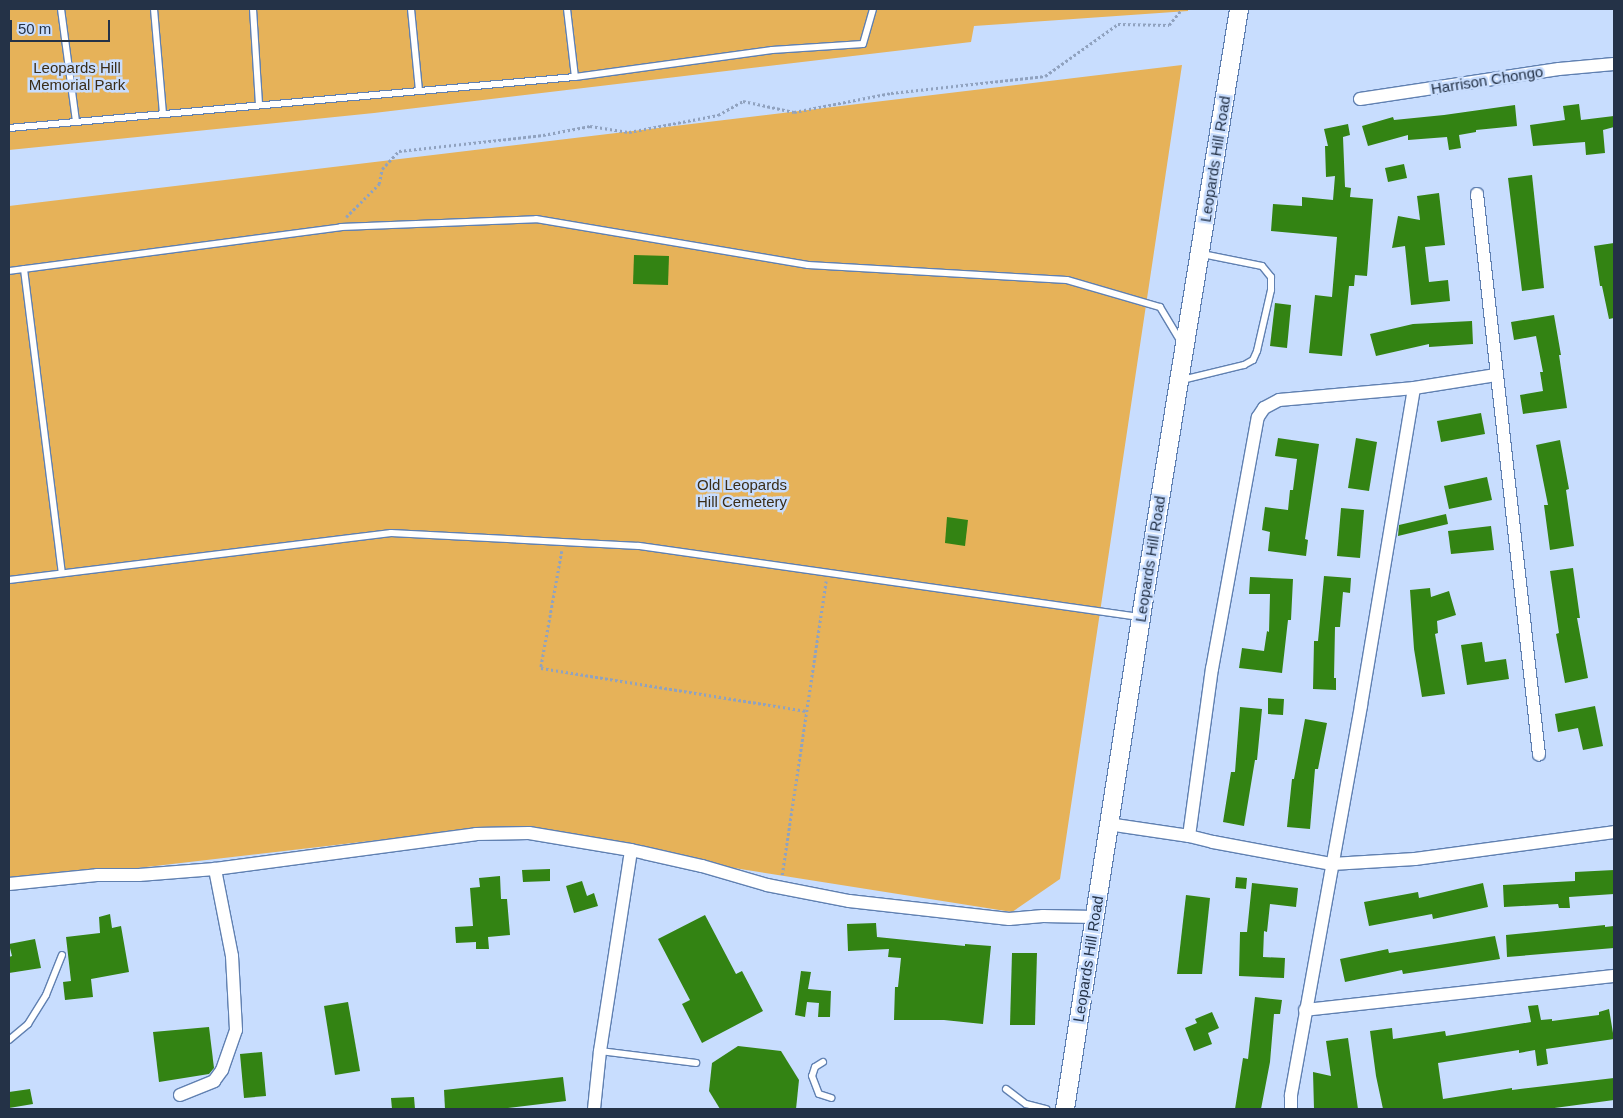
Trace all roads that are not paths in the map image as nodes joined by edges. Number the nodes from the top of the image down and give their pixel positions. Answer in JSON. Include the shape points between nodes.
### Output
{"nodes":[{"id":1,"x":61,"y":9,"type":"edge"},
{"id":2,"x":154,"y":9,"type":"edge"},
{"id":3,"x":253,"y":9,"type":"edge"},
{"id":4,"x":411,"y":9,"type":"edge"},
{"id":5,"x":567,"y":9,"type":"edge"},
{"id":6,"x":873,"y":9,"type":"edge"},
{"id":7,"x":1239,"y":9,"type":"edge"},
{"id":8,"x":1614,"y":64,"type":"edge"},
{"id":9,"x":575,"y":77,"type":"junction"},
{"id":10,"x":419,"y":91,"type":"junction"},
{"id":11,"x":1360,"y":99,"type":"dead end"},
{"id":12,"x":260,"y":105,"type":"junction"},
{"id":13,"x":163,"y":114,"type":"junction"},
{"id":14,"x":76,"y":122,"type":"junction"},
{"id":15,"x":9,"y":128,"type":"edge"},
{"id":16,"x":1476,"y":194,"type":"dead end"},
{"id":17,"x":1200,"y":253,"type":"junction"},
{"id":18,"x":24,"y":268,"type":"junction"},
{"id":19,"x":9,"y":270,"type":"edge"},
{"id":20,"x":1184,"y":348,"type":"junction"},
{"id":21,"x":1496,"y":374,"type":"junction"},
{"id":22,"x":1178,"y":381,"type":"junction"},
{"id":23,"x":1414,"y":388,"type":"junction"},
{"id":24,"x":62,"y":574,"type":"junction"},
{"id":25,"x":9,"y":580,"type":"edge"},
{"id":26,"x":1141,"y":617,"type":"junction"},
{"id":27,"x":1539,"y":755,"type":"dead end"},
{"id":28,"x":1108,"y":824,"type":"junction"},
{"id":29,"x":1614,"y":832,"type":"edge"},
{"id":30,"x":1189,"y":836,"type":"junction"},
{"id":31,"x":631,"y":850,"type":"junction"},
{"id":32,"x":1332,"y":864,"type":"junction"},
{"id":33,"x":215,"y":869,"type":"junction"},
{"id":34,"x":9,"y":884,"type":"edge"},
{"id":35,"x":1095,"y":917,"type":"junction"},
{"id":36,"x":62,"y":955,"type":"dead end"},
{"id":37,"x":1614,"y":976,"type":"edge"},
{"id":38,"x":1305,"y":1010,"type":"junction"},
{"id":39,"x":9,"y":1040,"type":"edge"},
{"id":40,"x":600,"y":1051,"type":"junction"},
{"id":41,"x":823,"y":1062,"type":"dead end"},
{"id":42,"x":696,"y":1063,"type":"dead end"},
{"id":43,"x":1006,"y":1089,"type":"dead end"},
{"id":44,"x":180,"y":1095,"type":"dead end"},
{"id":45,"x":831,"y":1098,"type":"dead end"},
{"id":46,"x":594,"y":1109,"type":"edge"},
{"id":47,"x":1046,"y":1109,"type":"edge"},
{"id":48,"x":1065,"y":1109,"type":"edge"},
{"id":49,"x":1291,"y":1109,"type":"edge"}],
"edges":[{"from":1,"to":14,"type":"lane"},
{"from":2,"to":13,"type":"lane"},
{"from":3,"to":12,"type":"lane"},
{"from":4,"to":10,"type":"lane"},
{"from":5,"to":9,"type":"lane"},
{"from":6,"to":9,"type":"lane","via":[[864,44],[772,50]]},
{"from":7,"to":17,"type":"main road","name":"Leopards Hill Road"},
{"from":8,"to":11,"type":"street","name":"Harrison Chongo"},
{"from":9,"to":10,"type":"lane"},
{"from":10,"to":12,"type":"lane"},
{"from":12,"to":13,"type":"lane"},
{"from":13,"to":14,"type":"lane"},
{"from":14,"to":15,"type":"lane"},
{"from":16,"to":21,"type":"street"},
{"from":17,"to":20,"type":"main road","name":"Leopards Hill Road"},
{"from":17,"to":22,"type":"lane","via":[[1262,266],[1271,277],[1271,290],[1253,360]]},
{"from":18,"to":19,"type":"lane"},
{"from":18,"to":20,"type":"lane","via":[[341,227],[536,219],[808,265],[1067,280],[1160,307]]},
{"from":18,"to":24,"type":"lane"},
{"from":20,"to":22,"type":"main road","name":"Leopards Hill Road"},
{"from":21,"to":23,"type":"street"},
{"from":21,"to":27,"type":"street"},
{"from":22,"to":26,"type":"main road","name":"Leopards Hill Road"},
{"from":23,"to":30,"type":"street","via":[[1279,400],[1264,408],[1258,417],[1212,669]]},
{"from":23,"to":32,"type":"street"},
{"from":24,"to":25,"type":"lane"},
{"from":24,"to":26,"type":"lane","via":[[391,533],[639,546]]},
{"from":26,"to":28,"type":"main road","name":"Leopards Hill Road"},
{"from":28,"to":30,"type":"street"},
{"from":28,"to":35,"type":"main road","name":"Leopards Hill Road"},
{"from":29,"to":32,"type":"street","via":[[1415,859]]},
{"from":30,"to":32,"type":"street"},
{"from":31,"to":33,"type":"street","via":[[528,832],[476,834]]},
{"from":31,"to":35,"type":"street","via":[[702,866],[745,880],[849,901],[1009,918]]},
{"from":31,"to":40,"type":"street"},
{"from":32,"to":38,"type":"street"},
{"from":33,"to":34,"type":"street","via":[[97,875]]},
{"from":33,"to":44,"type":"street","via":[[232,956],[236,1030],[222,1070],[214,1081]]},
{"from":35,"to":48,"type":"main road","name":"Leopards Hill Road"},
{"from":36,"to":39,"type":"lane","via":[[46,995],[28,1024]]},
{"from":37,"to":38,"type":"street"},
{"from":38,"to":49,"type":"street"},
{"from":40,"to":42,"type":"lane"},
{"from":40,"to":46,"type":"street"},
{"from":41,"to":45,"type":"lane","via":[[815,1067],[812,1076],[819,1094]]},
{"from":43,"to":47,"type":"lane","via":[[1026,1104]]}]}
